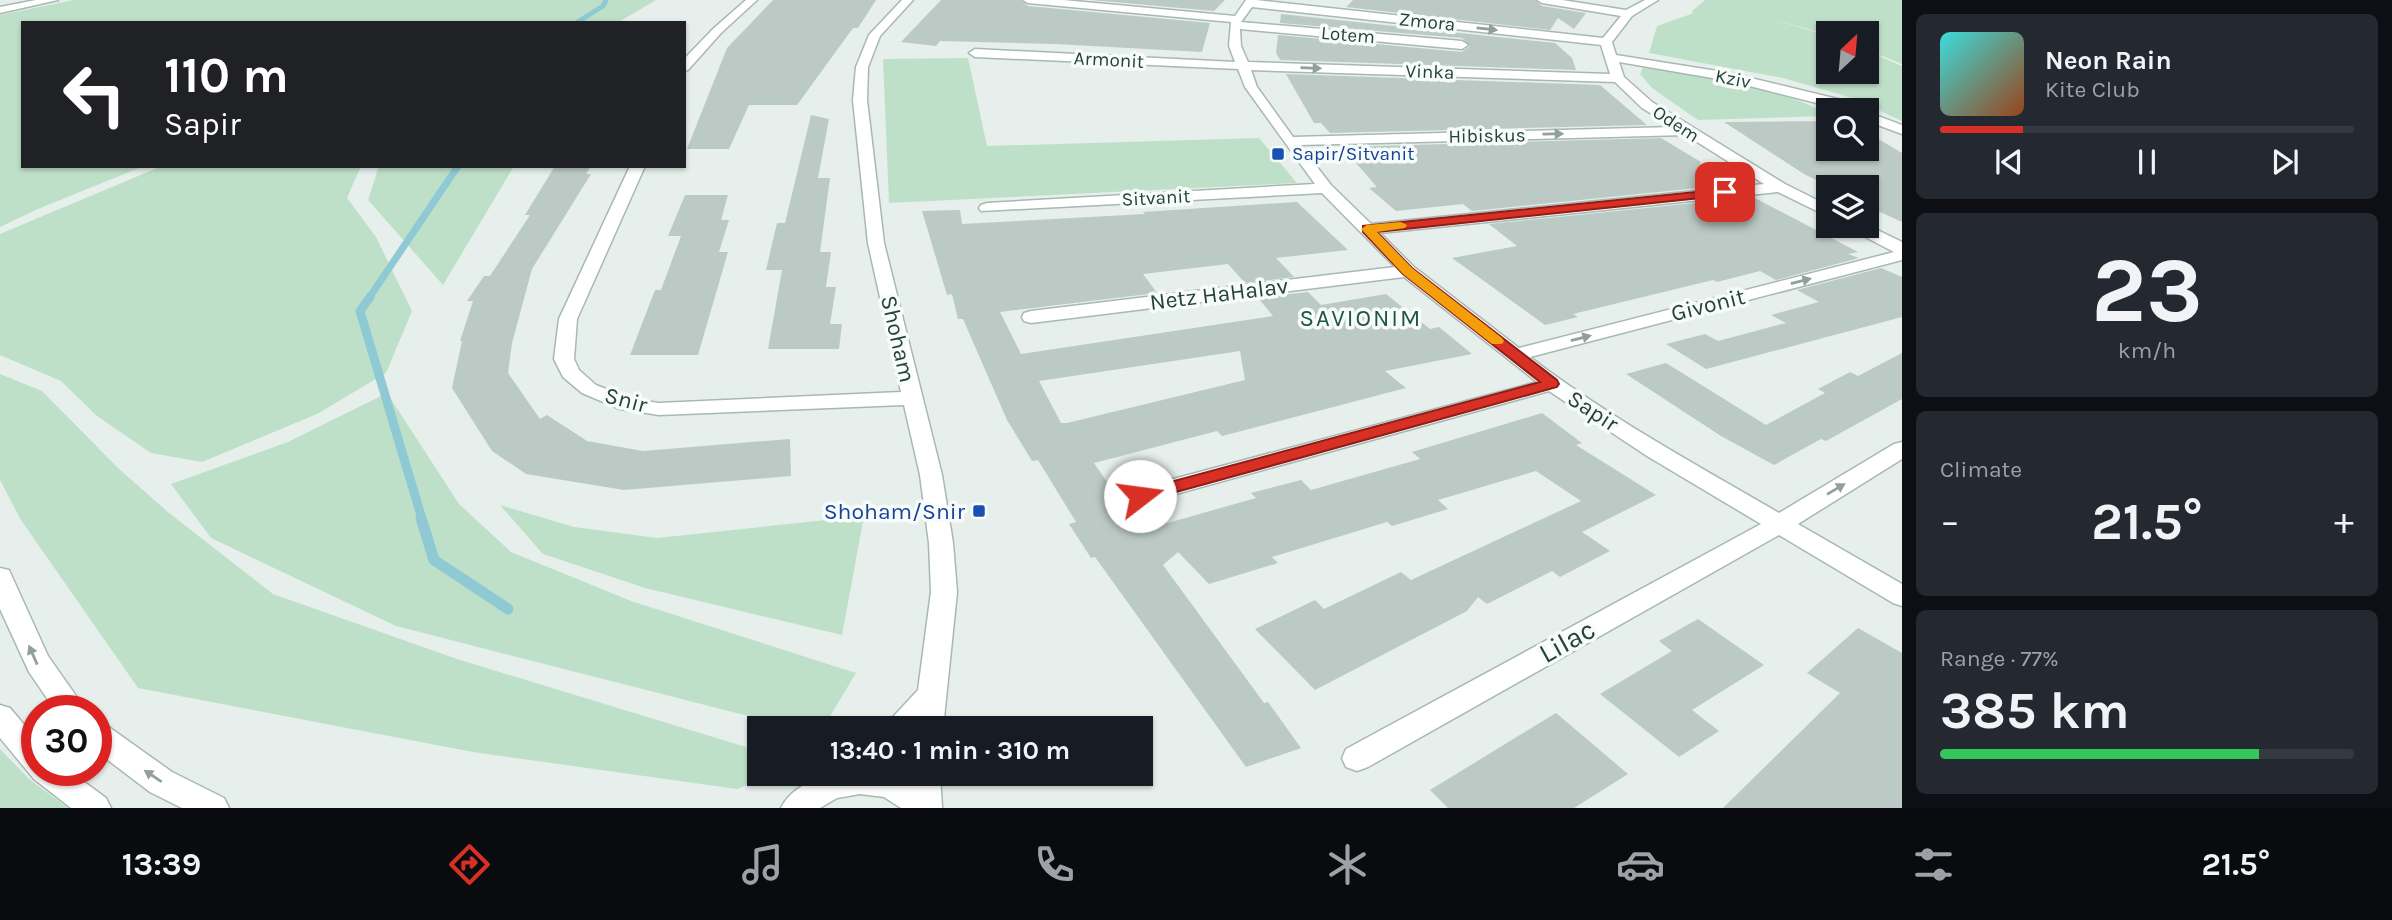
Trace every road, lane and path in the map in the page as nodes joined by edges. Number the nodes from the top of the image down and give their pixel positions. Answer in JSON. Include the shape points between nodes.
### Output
{"nodes":[{"id":1,"x":53,"y":0,"type":"edge"},
{"id":2,"x":752,"y":0,"type":"edge"},
{"id":3,"x":908,"y":0,"type":"edge"},
{"id":4,"x":1028,"y":0,"type":"edge"},
{"id":5,"x":1542,"y":0,"type":"edge"},
{"id":6,"x":1653,"y":0,"type":"edge"},
{"id":7,"x":1250,"y":1,"type":"edge"},
{"id":8,"x":0,"y":10,"type":"edge"},
{"id":9,"x":1628,"y":14,"type":"junction"},
{"id":10,"x":1235,"y":22,"type":"junction"},
{"id":11,"x":1606,"y":42,"type":"junction"},
{"id":12,"x":1462,"y":46,"type":"dead end"},
{"id":13,"x":975,"y":53,"type":"dead end"},
{"id":14,"x":1609,"y":57,"type":"junction"},
{"id":15,"x":686,"y":65,"type":"edge"},
{"id":16,"x":1243,"y":66,"type":"junction"},
{"id":17,"x":1618,"y":78,"type":"junction"},
{"id":18,"x":1816,"y":98,"type":"edge"},
{"id":19,"x":1879,"y":121,"type":"edge"},
{"id":20,"x":1902,"y":130,"type":"edge"},
{"id":21,"x":1685,"y":131,"type":"junction"},
{"id":22,"x":1289,"y":141,"type":"junction"},
{"id":23,"x":637,"y":168,"type":"edge"},
{"id":24,"x":1780,"y":187,"type":"junction"},
{"id":25,"x":1326,"y":188,"type":"junction"},
{"id":26,"x":1816,"y":205,"type":"edge"},
{"id":27,"x":987,"y":208,"type":"dead end"},
{"id":28,"x":1367,"y":229,"type":"junction"},
{"id":29,"x":1879,"y":238,"type":"edge"},
{"id":30,"x":1902,"y":249,"type":"edge"},
{"id":31,"x":1902,"y":255,"type":"edge"},
{"id":32,"x":1408,"y":271,"type":"junction"},
{"id":33,"x":1031,"y":317,"type":"dead end"},
{"id":34,"x":1515,"y":355,"type":"junction"},
{"id":35,"x":1552,"y":384,"type":"junction"},
{"id":36,"x":911,"y":398,"type":"junction"},
{"id":37,"x":1902,"y":449,"type":"edge"},
{"id":38,"x":1140,"y":496,"type":"dead end"},
{"id":39,"x":1778,"y":524,"type":"junction"},
{"id":40,"x":0,"y":577,"type":"edge"},
{"id":41,"x":1902,"y":596,"type":"edge"},
{"id":42,"x":934,"y":693,"type":"junction"},
{"id":43,"x":57,"y":695,"type":"edge"},
{"id":44,"x":912,"y":716,"type":"edge"},
{"id":45,"x":930,"y":716,"type":"edge"},
{"id":46,"x":0,"y":717,"type":"edge"},
{"id":47,"x":21,"y":743,"type":"edge"},
{"id":48,"x":112,"y":746,"type":"edge"},
{"id":49,"x":1357,"y":758,"type":"dead end"},
{"id":50,"x":66,"y":786,"type":"edge"},
{"id":51,"x":827,"y":786,"type":"edge"},
{"id":52,"x":894,"y":786,"type":"edge"},
{"id":53,"x":925,"y":786,"type":"edge"},
{"id":54,"x":95,"y":808,"type":"edge"},
{"id":55,"x":214,"y":808,"type":"edge"},
{"id":56,"x":797,"y":808,"type":"edge"},
{"id":57,"x":924,"y":808,"type":"edge"}],
"edges":[{"from":1,"to":8,"type":"street"},
{"from":2,"to":15,"type":"street"},
{"from":3,"to":36,"type":"street","name":"Shoham","via":[[875,35],[862,67],[860,100],[876,243]]},
{"from":4,"to":10,"type":"street","name":"Lotem"},
{"from":5,"to":9,"type":"street"},
{"from":6,"to":9,"type":"street"},
{"from":7,"to":10,"type":"street"},
{"from":7,"to":11,"type":"street","name":"Zmora","one_way":true},
{"from":9,"to":11,"type":"street"},
{"from":10,"to":12,"type":"street","name":"Lotem"},
{"from":10,"to":16,"type":"street","name":"Sapir","via":[[1235,46]]},
{"from":11,"to":14,"type":"street","name":"Odem"},
{"from":13,"to":16,"type":"street","name":"Armonit"},
{"from":14,"to":17,"type":"street","name":"Odem"},
{"from":14,"to":18,"type":"street","name":"Kziv","via":[[1730,77]]},
{"from":16,"to":17,"type":"street","name":"Vinka","one_way":true},
{"from":16,"to":22,"type":"street","name":"Sapir","via":[[1251,87]]},
{"from":17,"to":21,"type":"street","name":"Odem"},
{"from":19,"to":20,"type":"street"},
{"from":22,"to":21,"type":"street","name":"Hibiskus","one_way":true},
{"from":21,"to":24,"type":"street","name":"Odem"},
{"from":22,"to":25,"type":"street","name":"Sapir"},
{"from":23,"to":36,"type":"street","name":"Snir","via":[[568,319],[565,359],[570,373],[589,389],[627,405],[659,409]]},
{"from":24,"to":26,"type":"street","name":"Odem"},
{"from":24,"to":28,"type":"street"},
{"from":25,"to":27,"type":"street","name":"Sitvanit"},
{"from":25,"to":28,"type":"street","name":"Sapir"},
{"from":28,"to":32,"type":"street","name":"Sapir"},
{"from":29,"to":30,"type":"street"},
{"from":34,"to":31,"type":"street","name":"Givonit","one_way":true},
{"from":32,"to":33,"type":"street","name":"Netz HaHalav"},
{"from":32,"to":34,"type":"street","name":"Sapir"},
{"from":34,"to":35,"type":"street","name":"Sapir"},
{"from":35,"to":38,"type":"street"},
{"from":35,"to":39,"type":"street","name":"Sapir"},
{"from":36,"to":42,"type":"street","name":"Shoham","via":[[931,475],[941,543],[944,592]]},
{"from":39,"to":37,"type":"street","name":"Lilac","one_way":true},
{"from":39,"to":41,"type":"street","name":"Sapir"},
{"from":39,"to":49,"type":"street","name":"Lilac"},
{"from":43,"to":40,"type":"street","one_way":true,"via":[[39,667]]},
{"from":42,"to":44,"type":"street"},
{"from":42,"to":45,"type":"street","name":"Shoham"},
{"from":46,"to":47,"type":"street"},
{"from":55,"to":48,"type":"street","one_way":true,"via":[[161,782]]},
{"from":50,"to":54,"type":"street"},
{"from":51,"to":56,"type":"street"},
{"from":52,"to":57,"type":"street"},
{"from":53,"to":57,"type":"street"}]}
